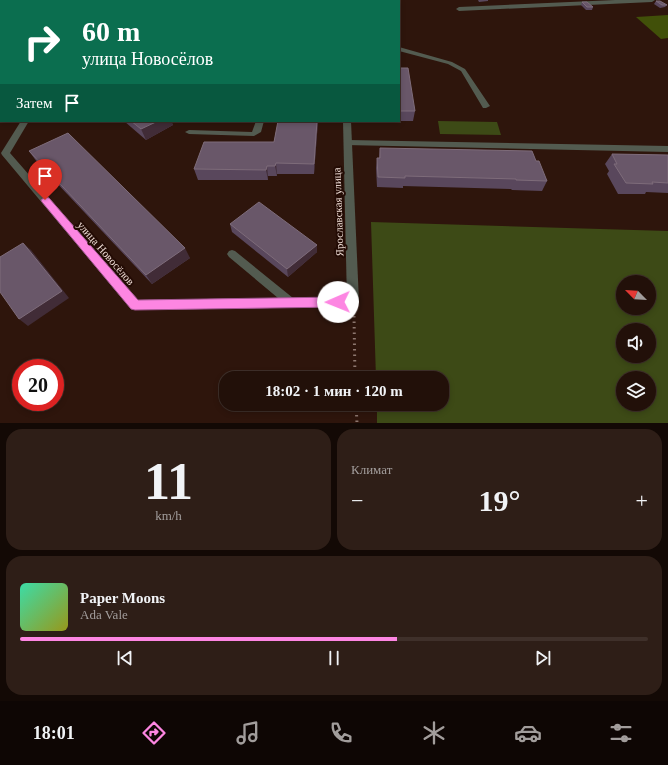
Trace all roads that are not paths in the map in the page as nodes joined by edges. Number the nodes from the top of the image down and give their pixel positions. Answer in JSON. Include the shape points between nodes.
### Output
{"nodes":[{"id":1,"x":652,"y":0,"type":"edge"},
{"id":2,"x":459,"y":9,"type":"dead end"},
{"id":3,"x":400,"y":49,"type":"edge"},
{"id":4,"x":486,"y":106,"type":"dead end"},
{"id":5,"x":24,"y":122,"type":"edge"},
{"id":6,"x":260,"y":122,"type":"edge"},
{"id":7,"x":347,"y":122,"type":"edge"},
{"id":8,"x":189,"y":132,"type":"dead end"},
{"id":9,"x":348,"y":143,"type":"junction"},
{"id":10,"x":668,"y":149,"type":"edge"},
{"id":11,"x":232,"y":254,"type":"dead end"},
{"id":12,"x":353,"y":302,"type":"joint"},
{"id":13,"x":291,"y":303,"type":"junction"},
{"id":14,"x":135,"y":305,"type":"joint"}],
"edges":[{"from":1,"to":2,"type":"street"},
{"from":3,"to":4,"type":"lane","via":[[450,63],[463,70]]},
{"from":5,"to":14,"type":"street","name":"улица Новосёлов","via":[[5,153]]},
{"from":6,"to":8,"type":"lane","via":[[254,134]]},
{"from":7,"to":9,"type":"street","name":"Ярославская улица"},
{"from":9,"to":10,"type":"lane"},
{"from":9,"to":12,"type":"street","name":"Ярославская улица"},
{"from":11,"to":13,"type":"lane"},
{"from":12,"to":13,"type":"lane"},
{"from":13,"to":14,"type":"lane"}]}
